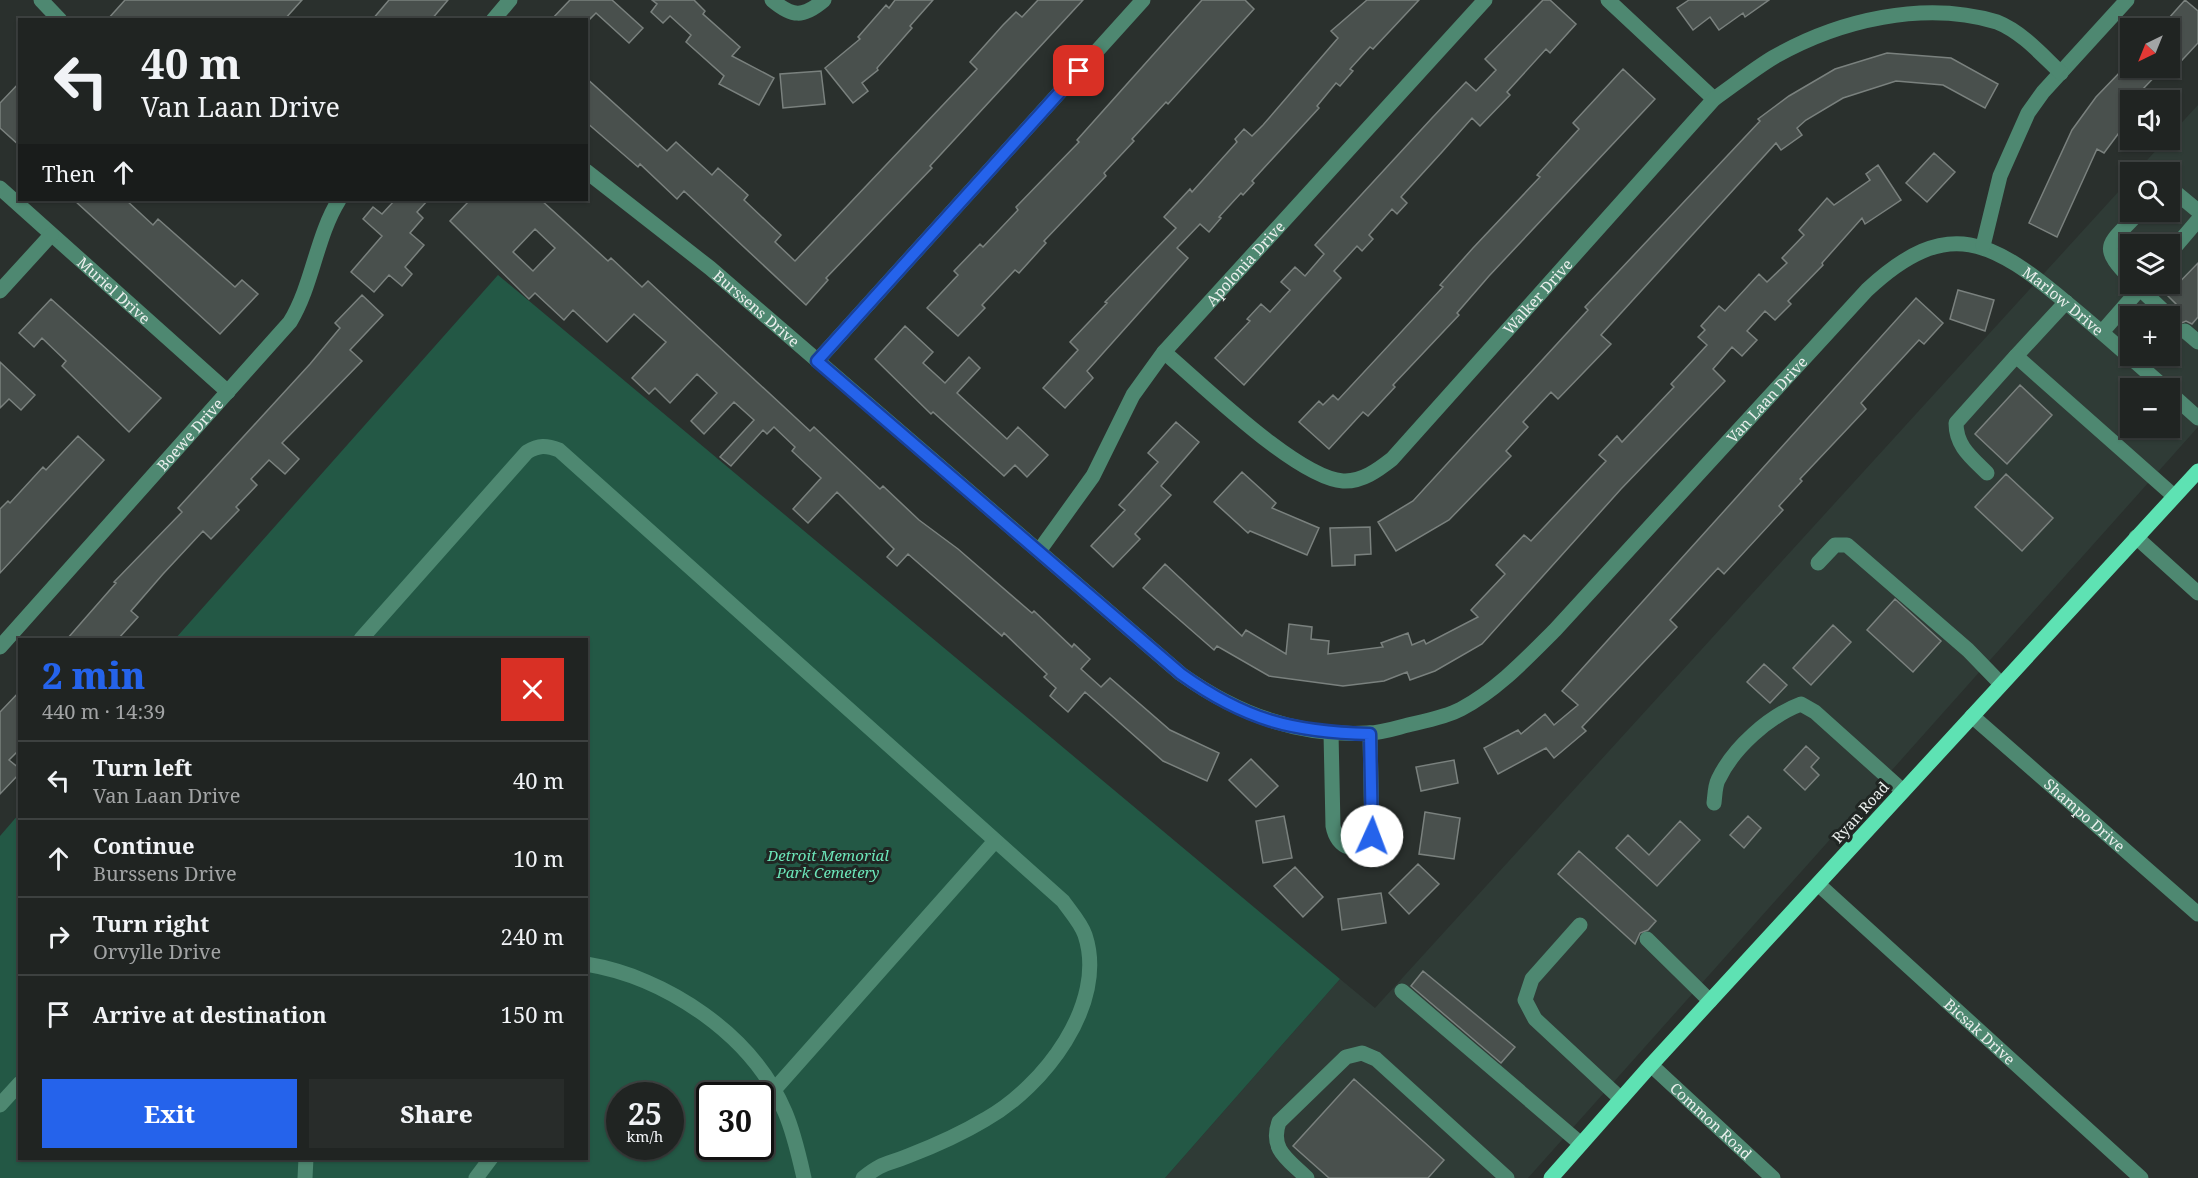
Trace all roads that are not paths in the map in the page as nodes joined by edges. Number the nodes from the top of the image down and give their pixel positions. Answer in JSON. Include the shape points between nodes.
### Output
{"nodes":[{"id":1,"x":41,"y":0,"type":"edge"},
{"id":2,"x":510,"y":0,"type":"edge"},
{"id":3,"x":772,"y":0,"type":"edge"},
{"id":4,"x":824,"y":0,"type":"edge"},
{"id":5,"x":1143,"y":0,"type":"edge"},
{"id":6,"x":1485,"y":0,"type":"edge"},
{"id":7,"x":1608,"y":0,"type":"edge"},
{"id":8,"x":2127,"y":0,"type":"edge"},
{"id":9,"x":1915,"y":4,"type":"edge"},
{"id":10,"x":58,"y":18,"type":"edge"},
{"id":11,"x":495,"y":18,"type":"edge"},
{"id":12,"x":2061,"y":73,"type":"junction"},
{"id":13,"x":1714,"y":99,"type":"junction"},
{"id":14,"x":588,"y":173,"type":"edge"},
{"id":15,"x":0,"y":188,"type":"edge"},
{"id":16,"x":2180,"y":196,"type":"edge"},
{"id":17,"x":338,"y":201,"type":"edge"},
{"id":18,"x":2198,"y":211,"type":"edge"},
{"id":19,"x":2198,"y":220,"type":"edge"},
{"id":20,"x":2130,"y":222,"type":"edge"},
{"id":21,"x":51,"y":235,"type":"junction"},
{"id":22,"x":2180,"y":241,"type":"edge"},
{"id":23,"x":1983,"y":246,"type":"junction"},
{"id":24,"x":2120,"y":267,"type":"edge"},
{"id":25,"x":0,"y":291,"type":"edge"},
{"id":26,"x":2129,"y":294,"type":"edge"},
{"id":27,"x":2147,"y":294,"type":"edge"},
{"id":28,"x":2066,"y":302,"type":"junction"},
{"id":29,"x":2159,"y":306,"type":"edge"},
{"id":30,"x":2185,"y":331,"type":"dead end"},
{"id":31,"x":2102,"y":332,"type":"junction"},
{"id":32,"x":2198,"y":342,"type":"edge"},
{"id":33,"x":1164,"y":352,"type":"junction"},
{"id":34,"x":2016,"y":356,"type":"junction"},
{"id":35,"x":817,"y":361,"type":"junction"},
{"id":36,"x":2154,"y":378,"type":"edge"},
{"id":37,"x":228,"y":392,"type":"junction"},
{"id":38,"x":2180,"y":402,"type":"edge"},
{"id":39,"x":2198,"y":418,"type":"edge"},
{"id":40,"x":2198,"y":471,"type":"edge"},
{"id":41,"x":1987,"y":472,"type":"dead end"},
{"id":42,"x":2174,"y":496,"type":"junction"},
{"id":43,"x":2136,"y":537,"type":"junction"},
{"id":44,"x":1039,"y":551,"type":"junction"},
{"id":45,"x":1818,"y":563,"type":"dead end"},
{"id":46,"x":2198,"y":593,"type":"edge"},
{"id":47,"x":362,"y":638,"type":"edge"},
{"id":48,"x":0,"y":646,"type":"edge"},
{"id":49,"x":2001,"y":684,"type":"junction"},
{"id":50,"x":1972,"y":717,"type":"junction"},
{"id":51,"x":1331,"y":733,"type":"junction"},
{"id":52,"x":1370,"y":734,"type":"junction"},
{"id":53,"x":1903,"y":791,"type":"junction"},
{"id":54,"x":1714,"y":803,"type":"dead end"},
{"id":55,"x":995,"y":841,"type":"junction"},
{"id":56,"x":1818,"y":884,"type":"junction"},
{"id":57,"x":2198,"y":914,"type":"edge"},
{"id":58,"x":1580,"y":925,"type":"dead end"},
{"id":59,"x":1647,"y":939,"type":"dead end"},
{"id":60,"x":588,"y":965,"type":"edge"},
{"id":61,"x":1402,"y":991,"type":"dead end"},
{"id":62,"x":1710,"y":1001,"type":"junction"},
{"id":63,"x":1651,"y":1065,"type":"junction"},
{"id":64,"x":767,"y":1082,"type":"edge"},
{"id":65,"x":18,"y":1085,"type":"edge"},
{"id":66,"x":774,"y":1090,"type":"joint"},
{"id":67,"x":1621,"y":1099,"type":"junction"},
{"id":68,"x":0,"y":1105,"type":"edge"},
{"id":69,"x":1581,"y":1144,"type":"junction"},
{"id":70,"x":306,"y":1160,"type":"edge"},
{"id":71,"x":490,"y":1160,"type":"edge"},
{"id":72,"x":801,"y":1177,"type":"edge"},
{"id":73,"x":305,"y":1178,"type":"edge"},
{"id":74,"x":476,"y":1178,"type":"edge"},
{"id":75,"x":864,"y":1178,"type":"edge"},
{"id":76,"x":1307,"y":1178,"type":"edge"},
{"id":77,"x":1507,"y":1178,"type":"edge"},
{"id":78,"x":1551,"y":1178,"type":"edge"},
{"id":79,"x":1773,"y":1178,"type":"edge"},
{"id":80,"x":2141,"y":1178,"type":"edge"}],
"edges":[{"from":1,"to":10,"type":"street"},
{"from":2,"to":11,"type":"street"},
{"from":3,"to":4,"type":"street","via":[[796,14],[811,11]]},
{"from":5,"to":35,"type":"street"},
{"from":6,"to":33,"type":"street","name":"Apolonia Drive"},
{"from":7,"to":13,"type":"street"},
{"from":8,"to":12,"type":"street"},
{"from":9,"to":12,"type":"street","via":[[1998,22],[2028,41]]},
{"from":9,"to":13,"type":"street","name":"Walker Drive","via":[[1812,38],[1773,58]]},
{"from":12,"to":23,"type":"street","via":[[2028,113],[2014,142],[2000,176]]},
{"from":13,"to":33,"type":"street","name":"Walker Drive","via":[[1392,459],[1373,473],[1343,481],[1304,467]]},
{"from":14,"to":35,"type":"street","name":"Burssens Drive","via":[[710,268]]},
{"from":15,"to":21,"type":"street","name":"Muriel Drive"},
{"from":16,"to":18,"type":"street"},
{"from":17,"to":37,"type":"street","name":"Boewe Drive","via":[[326,226],[303,301],[290,322]]},
{"from":19,"to":22,"type":"street"},
{"from":20,"to":24,"type":"street","via":[[2111,243],[2109,251]]},
{"from":21,"to":25,"type":"street"},
{"from":21,"to":37,"type":"street","name":"Muriel Drive"},
{"from":23,"to":28,"type":"street","name":"Marlow Drive","via":[[2016,262]]},
{"from":23,"to":52,"type":"street","name":"Van Laan Drive","via":[[1940,245],[1916,252],[1880,278],[1515,671],[1459,710]]},
{"from":26,"to":31,"type":"street"},
{"from":27,"to":29,"type":"street"},
{"from":28,"to":31,"type":"street","name":"Marlow Drive"},
{"from":28,"to":34,"type":"street"},
{"from":30,"to":32,"type":"street"},
{"from":31,"to":36,"type":"street","name":"Marlow Drive"},
{"from":33,"to":44,"type":"street","name":"Apolonia Drive","via":[[1133,395],[1094,476]]},
{"from":34,"to":41,"type":"street","via":[[1956,423],[1956,437],[1962,448]]},
{"from":34,"to":42,"type":"street"},
{"from":35,"to":44,"type":"street","name":"Burssens Drive"},
{"from":37,"to":48,"type":"street","name":"Boewe Drive"},
{"from":38,"to":39,"type":"street"},
{"from":40,"to":42,"type":"main road","name":"Ryan Road"},
{"from":42,"to":43,"type":"main road","name":"Ryan Road"},
{"from":43,"to":46,"type":"street"},
{"from":43,"to":49,"type":"main road","name":"Ryan Road"},
{"from":44,"to":51,"type":"street","name":"Burssens Drive","via":[[1209,694],[1243,712],[1286,726]]},
{"from":45,"to":49,"type":"street","via":[[1835,545],[1847,545],[1968,650]]},
{"from":47,"to":55,"type":"street","via":[[527,452],[548,445],[559,450]]},
{"from":49,"to":50,"type":"main road","name":"Ryan Road"},
{"from":50,"to":53,"type":"main road","name":"Ryan Road"},
{"from":50,"to":57,"type":"street","name":"Shampo Drive"},
{"from":51,"to":52,"type":"street","name":"Van Laan Drive"},
{"from":51,"to":52,"type":"street","via":[[1335,838],[1352,848],[1360,847],[1372,836]]},
{"from":53,"to":54,"type":"street","via":[[1801,704],[1785,710],[1753,736],[1725,767],[1716,782]]},
{"from":53,"to":56,"type":"main road","name":"Ryan Road"},
{"from":55,"to":66,"type":"street"},
{"from":55,"to":75,"type":"street","via":[[1063,901],[1085,935],[1090,973],[1084,1006],[1071,1034],[1019,1096],[988,1118],[905,1158],[881,1164]]},
{"from":56,"to":62,"type":"main road","name":"Ryan Road"},
{"from":56,"to":80,"type":"street","name":"Bicsak Drive"},
{"from":58,"to":67,"type":"street","via":[[1532,979],[1525,1000],[1535,1019]]},
{"from":59,"to":62,"type":"street"},
{"from":60,"to":64,"type":"street","via":[[647,980],[689,1003],[726,1032]]},
{"from":61,"to":69,"type":"street"},
{"from":62,"to":63,"type":"main road","name":"Ryan Road"},
{"from":63,"to":67,"type":"main road","name":"Ryan Road"},
{"from":63,"to":79,"type":"street","name":"Common Road"},
{"from":65,"to":68,"type":"street"},
{"from":66,"to":72,"type":"street","via":[[785,1112]]},
{"from":67,"to":69,"type":"main road","name":"Ryan Road"},
{"from":69,"to":78,"type":"main road","name":"Ryan Road"},
{"from":70,"to":73,"type":"street"},
{"from":71,"to":74,"type":"street"},
{"from":76,"to":77,"type":"street","via":[[1277,1148],[1279,1122],[1346,1057],[1362,1053],[1376,1059]]}]}
